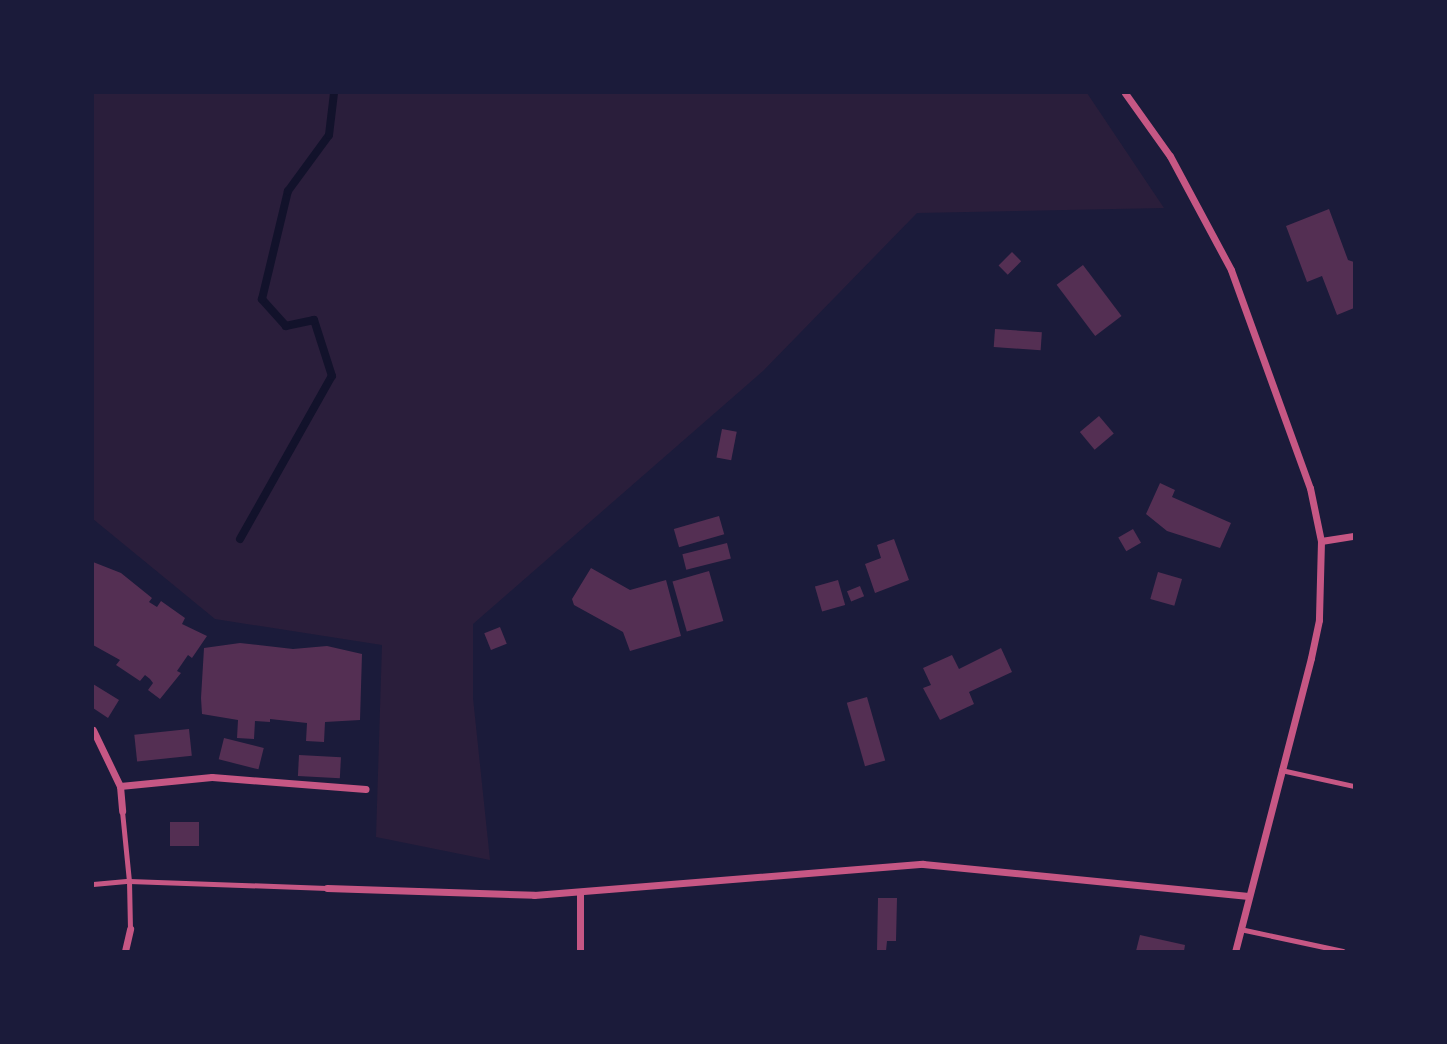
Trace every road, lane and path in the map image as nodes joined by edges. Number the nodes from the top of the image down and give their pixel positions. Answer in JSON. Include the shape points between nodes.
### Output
{"nodes":[{"id":1,"x":1125,"y":93,"type":"edge"},
{"id":2,"x":1354,"y":536,"type":"edge"},
{"id":3,"x":1321,"y":541,"type":"junction"},
{"id":4,"x":93,"y":730,"type":"edge"},
{"id":5,"x":1281,"y":770,"type":"junction"},
{"id":6,"x":120,"y":786,"type":"junction"},
{"id":7,"x":1354,"y":786,"type":"edge"},
{"id":8,"x":366,"y":789,"type":"dead end"},
{"id":9,"x":122,"y":811,"type":"joint"},
{"id":10,"x":129,"y":881,"type":"junction"},
{"id":11,"x":93,"y":884,"type":"edge"},
{"id":12,"x":327,"y":888,"type":"joint"},
{"id":13,"x":580,"y":892,"type":"junction"},
{"id":14,"x":1248,"y":896,"type":"junction"},
{"id":15,"x":130,"y":929,"type":"joint"},
{"id":16,"x":1240,"y":929,"type":"junction"},
{"id":17,"x":125,"y":951,"type":"edge"},
{"id":18,"x":580,"y":951,"type":"edge"},
{"id":19,"x":1235,"y":951,"type":"edge"},
{"id":20,"x":1343,"y":951,"type":"edge"}],
"edges":[{"from":1,"to":3,"type":"street","via":[[1176,167],[1231,270],[1310,488]]},
{"from":2,"to":3,"type":"street"},
{"from":3,"to":5,"type":"street","via":[[1319,620]]},
{"from":4,"to":6,"type":"street"},
{"from":5,"to":7,"type":"lane"},
{"from":5,"to":14,"type":"street"},
{"from":6,"to":8,"type":"street","via":[[212,777]]},
{"from":6,"to":9,"type":"street"},
{"from":9,"to":10,"type":"lane"},
{"from":10,"to":11,"type":"lane"},
{"from":10,"to":12,"type":"lane"},
{"from":10,"to":15,"type":"lane"},
{"from":12,"to":13,"type":"street","via":[[534,895]]},
{"from":13,"to":14,"type":"street","via":[[923,864]]},
{"from":13,"to":18,"type":"street"},
{"from":14,"to":16,"type":"street"},
{"from":15,"to":17,"type":"street"},
{"from":16,"to":19,"type":"street"},
{"from":16,"to":20,"type":"lane"}]}
